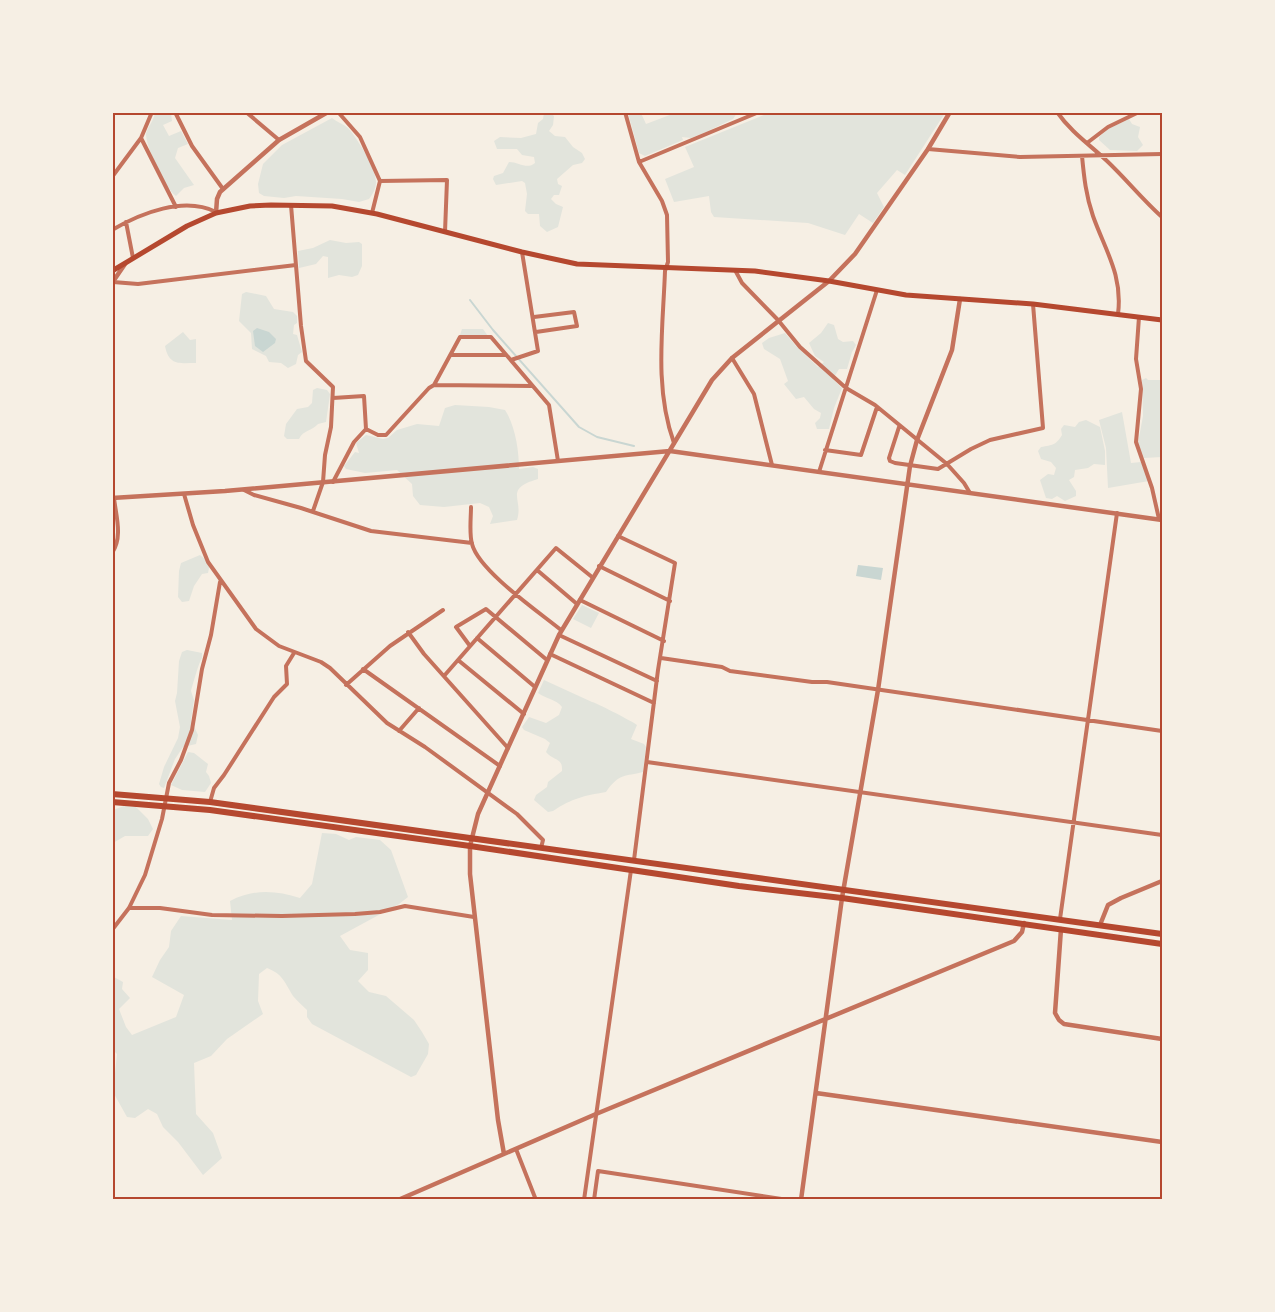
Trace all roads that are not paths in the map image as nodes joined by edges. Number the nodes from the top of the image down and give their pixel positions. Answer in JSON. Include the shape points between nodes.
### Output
{"nodes":[{"id":1,"x":152,"y":112,"type":"edge"},
{"id":2,"x":175,"y":112,"type":"edge"},
{"id":3,"x":246,"y":112,"type":"edge"},
{"id":4,"x":328,"y":112,"type":"edge"},
{"id":5,"x":338,"y":112,"type":"edge"},
{"id":6,"x":625,"y":112,"type":"edge"},
{"id":7,"x":759,"y":112,"type":"edge"},
{"id":8,"x":950,"y":112,"type":"edge"},
{"id":9,"x":1057,"y":112,"type":"edge"},
{"id":10,"x":1139,"y":112,"type":"edge"},
{"id":11,"x":141,"y":138,"type":"junction"},
{"id":12,"x":279,"y":140,"type":"junction"},
{"id":13,"x":1087,"y":143,"type":"junction"},
{"id":14,"x":928,"y":149,"type":"junction"},
{"id":15,"x":1162,"y":154,"type":"edge"},
{"id":16,"x":1100,"y":155,"type":"junction"},
{"id":17,"x":1082,"y":156,"type":"junction"},
{"id":18,"x":639,"y":162,"type":"junction"},
{"id":19,"x":112,"y":177,"type":"edge"},
{"id":20,"x":380,"y":181,"type":"junction"},
{"id":21,"x":223,"y":189,"type":"junction"},
{"id":22,"x":291,"y":204,"type":"junction"},
{"id":23,"x":176,"y":207,"type":"junction"},
{"id":24,"x":216,"y":213,"type":"junction"},
{"id":25,"x":372,"y":213,"type":"junction"},
{"id":26,"x":1162,"y":217,"type":"edge"},
{"id":27,"x":126,"y":222,"type":"junction"},
{"id":28,"x":112,"y":230,"type":"edge"},
{"id":29,"x":445,"y":232,"type":"junction"},
{"id":30,"x":522,"y":252,"type":"junction"},
{"id":31,"x":133,"y":259,"type":"junction"},
{"id":32,"x":125,"y":264,"type":"junction"},
{"id":33,"x":296,"y":265,"type":"junction"},
{"id":34,"x":667,"y":267,"type":"junction"},
{"id":35,"x":735,"y":270,"type":"junction"},
{"id":36,"x":112,"y":271,"type":"edge"},
{"id":37,"x":829,"y":281,"type":"junction"},
{"id":38,"x":113,"y":282,"type":"edge"},
{"id":39,"x":877,"y":290,"type":"junction"},
{"id":40,"x":960,"y":299,"type":"junction"},
{"id":41,"x":1033,"y":304,"type":"junction"},
{"id":42,"x":1118,"y":314,"type":"junction"},
{"id":43,"x":534,"y":317,"type":"junction"},
{"id":44,"x":1139,"y":317,"type":"junction"},
{"id":45,"x":778,"y":320,"type":"junction"},
{"id":46,"x":1162,"y":320,"type":"edge"},
{"id":47,"x":536,"y":332,"type":"junction"},
{"id":48,"x":452,"y":355,"type":"junction"},
{"id":49,"x":506,"y":355,"type":"junction"},
{"id":50,"x":732,"y":358,"type":"junction"},
{"id":51,"x":512,"y":360,"type":"junction"},
{"id":52,"x":435,"y":385,"type":"junction"},
{"id":53,"x":532,"y":386,"type":"junction"},
{"id":54,"x":846,"y":388,"type":"junction"},
{"id":55,"x":333,"y":398,"type":"junction"},
{"id":56,"x":877,"y":407,"type":"junction"},
{"id":57,"x":899,"y":427,"type":"junction"},
{"id":58,"x":366,"y":429,"type":"junction"},
{"id":59,"x":917,"y":440,"type":"junction"},
{"id":60,"x":674,"y":443,"type":"junction"},
{"id":61,"x":825,"y":450,"type":"junction"},
{"id":62,"x":670,"y":451,"type":"junction"},
{"id":63,"x":558,"y":461,"type":"junction"},
{"id":64,"x":947,"y":464,"type":"junction"},
{"id":65,"x":772,"y":465,"type":"junction"},
{"id":66,"x":910,"y":466,"type":"junction"},
{"id":67,"x":819,"y":472,"type":"junction"},
{"id":68,"x":323,"y":482,"type":"junction"},
{"id":69,"x":333,"y":482,"type":"junction"},
{"id":70,"x":907,"y":484,"type":"junction"},
{"id":71,"x":244,"y":489,"type":"junction"},
{"id":72,"x":970,"y":493,"type":"junction"},
{"id":73,"x":184,"y":494,"type":"junction"},
{"id":74,"x":113,"y":498,"type":"edge"},
{"id":75,"x":471,"y":507,"type":"dead end"},
{"id":76,"x":313,"y":511,"type":"junction"},
{"id":77,"x":1116,"y":513,"type":"junction"},
{"id":78,"x":1161,"y":519,"type":"edge"},
{"id":79,"x":618,"y":536,"type":"junction"},
{"id":80,"x":472,"y":543,"type":"junction"},
{"id":81,"x":112,"y":553,"type":"edge"},
{"id":82,"x":599,"y":566,"type":"junction"},
{"id":83,"x":537,"y":570,"type":"junction"},
{"id":84,"x":592,"y":578,"type":"junction"},
{"id":85,"x":220,"y":581,"type":"junction"},
{"id":86,"x":516,"y":594,"type":"junction"},
{"id":87,"x":670,"y":601,"type":"junction"},
{"id":88,"x":579,"y":602,"type":"junction"},
{"id":89,"x":443,"y":610,"type":"dead end"},
{"id":90,"x":496,"y":616,"type":"junction"},
{"id":91,"x":408,"y":632,"type":"junction"},
{"id":92,"x":560,"y":632,"type":"junction"},
{"id":93,"x":477,"y":638,"type":"junction"},
{"id":94,"x":664,"y":641,"type":"junction"},
{"id":95,"x":470,"y":646,"type":"junction"},
{"id":96,"x":294,"y":653,"type":"junction"},
{"id":97,"x":549,"y":657,"type":"junction"},
{"id":98,"x":661,"y":658,"type":"junction"},
{"id":99,"x":458,"y":660,"type":"junction"},
{"id":100,"x":363,"y":669,"type":"junction"},
{"id":101,"x":444,"y":676,"type":"junction"},
{"id":102,"x":657,"y":681,"type":"junction"},
{"id":103,"x":346,"y":685,"type":"junction"},
{"id":104,"x":535,"y":687,"type":"junction"},
{"id":105,"x":878,"y":690,"type":"junction"},
{"id":106,"x":654,"y":703,"type":"junction"},
{"id":107,"x":418,"y":708,"type":"junction"},
{"id":108,"x":524,"y":714,"type":"junction"},
{"id":109,"x":1088,"y":720,"type":"junction"},
{"id":110,"x":399,"y":731,"type":"junction"},
{"id":111,"x":1162,"y":731,"type":"edge"},
{"id":112,"x":508,"y":748,"type":"junction"},
{"id":113,"x":647,"y":762,"type":"junction"},
{"id":114,"x":501,"y":766,"type":"junction"},
{"id":115,"x":488,"y":793,"type":"junction"},
{"id":116,"x":861,"y":793,"type":"junction"},
{"id":117,"x":112,"y":794,"type":"edge"},
{"id":118,"x":112,"y":802,"type":"edge"},
{"id":119,"x":210,"y":802,"type":"junction"},
{"id":120,"x":1074,"y":823,"type":"junction"},
{"id":121,"x":1162,"y":835,"type":"edge"},
{"id":122,"x":471,"y":838,"type":"junction"},
{"id":123,"x":470,"y":846,"type":"junction"},
{"id":124,"x":541,"y":848,"type":"junction"},
{"id":125,"x":633,"y":860,"type":"junction"},
{"id":126,"x":631,"y":870,"type":"junction"},
{"id":127,"x":1162,"y":881,"type":"edge"},
{"id":128,"x":843,"y":889,"type":"junction"},
{"id":129,"x":842,"y":898,"type":"junction"},
{"id":130,"x":129,"y":908,"type":"junction"},
{"id":131,"x":474,"y":917,"type":"junction"},
{"id":132,"x":1060,"y":920,"type":"junction"},
{"id":133,"x":1024,"y":923,"type":"junction"},
{"id":134,"x":1100,"y":925,"type":"junction"},
{"id":135,"x":1061,"y":929,"type":"junction"},
{"id":136,"x":112,"y":930,"type":"edge"},
{"id":137,"x":1162,"y":934,"type":"edge"},
{"id":138,"x":1162,"y":944,"type":"edge"},
{"id":139,"x":825,"y":1021,"type":"junction"},
{"id":140,"x":1162,"y":1039,"type":"edge"},
{"id":141,"x":816,"y":1093,"type":"junction"},
{"id":142,"x":596,"y":1114,"type":"junction"},
{"id":143,"x":1162,"y":1142,"type":"edge"},
{"id":144,"x":516,"y":1149,"type":"junction"},
{"id":145,"x":504,"y":1154,"type":"junction"},
{"id":146,"x":398,"y":1200,"type":"edge"},
{"id":147,"x":536,"y":1200,"type":"edge"},
{"id":148,"x":584,"y":1200,"type":"edge"},
{"id":149,"x":594,"y":1200,"type":"edge"},
{"id":150,"x":788,"y":1200,"type":"edge"},
{"id":151,"x":801,"y":1200,"type":"edge"}],
"edges":[{"from":1,"to":11,"type":"street"},
{"from":2,"to":21,"type":"street","via":[[192,146]]},
{"from":3,"to":12,"type":"street"},
{"from":4,"to":12,"type":"street"},
{"from":5,"to":20,"type":"street","via":[[360,137]]},
{"from":6,"to":18,"type":"street"},
{"from":7,"to":18,"type":"street"},
{"from":8,"to":14,"type":"street"},
{"from":9,"to":13,"type":"street"},
{"from":10,"to":13,"type":"street"},
{"from":11,"to":19,"type":"street"},
{"from":11,"to":23,"type":"street"},
{"from":12,"to":21,"type":"street"},
{"from":13,"to":16,"type":"street"},
{"from":14,"to":17,"type":"street","via":[[998,156]]},
{"from":14,"to":37,"type":"street","via":[[865,242]]},
{"from":15,"to":16,"type":"street"},
{"from":16,"to":17,"type":"street"},
{"from":16,"to":26,"type":"street"},
{"from":17,"to":42,"type":"street","via":[[1087,196],[1119,288]]},
{"from":18,"to":34,"type":"street","via":[[667,215]]},
{"from":20,"to":25,"type":"street"},
{"from":20,"to":29,"type":"street","via":[[447,180]]},
{"from":21,"to":24,"type":"street"},
{"from":22,"to":24,"type":"main road"},
{"from":22,"to":25,"type":"main road"},
{"from":22,"to":33,"type":"street"},
{"from":23,"to":24,"type":"street","via":[[203,207]]},
{"from":23,"to":27,"type":"street"},
{"from":24,"to":31,"type":"main road"},
{"from":25,"to":29,"type":"main road"},
{"from":27,"to":28,"type":"street"},
{"from":27,"to":31,"type":"street"},
{"from":29,"to":30,"type":"main road"},
{"from":30,"to":34,"type":"main road","via":[[577,264]]},
{"from":30,"to":43,"type":"street"},
{"from":31,"to":32,"type":"main road"},
{"from":32,"to":36,"type":"main road"},
{"from":32,"to":38,"type":"street"},
{"from":33,"to":38,"type":"street","via":[[138,284]]},
{"from":33,"to":55,"type":"street","via":[[306,360],[333,387]]},
{"from":34,"to":35,"type":"main road"},
{"from":34,"to":60,"type":"street","via":[[661,372]]},
{"from":35,"to":37,"type":"main road"},
{"from":35,"to":45,"type":"street","via":[[742,284]]},
{"from":37,"to":39,"type":"main road"},
{"from":37,"to":45,"type":"street"},
{"from":39,"to":40,"type":"main road"},
{"from":39,"to":54,"type":"street"},
{"from":40,"to":41,"type":"main road"},
{"from":40,"to":59,"type":"street","via":[[952,350]]},
{"from":41,"to":42,"type":"main road"},
{"from":41,"to":64,"type":"street","via":[[1043,428],[990,440]]},
{"from":42,"to":44,"type":"main road"},
{"from":43,"to":47,"type":"street"},
{"from":43,"to":47,"type":"street","via":[[574,312],[577,326]]},
{"from":44,"to":46,"type":"main road"},
{"from":44,"to":78,"type":"street","via":[[1136,359],[1141,390],[1136,441]]},
{"from":45,"to":50,"type":"street"},
{"from":45,"to":54,"type":"street","via":[[800,347]]},
{"from":47,"to":51,"type":"street","via":[[538,351]]},
{"from":48,"to":49,"type":"street"},
{"from":48,"to":49,"type":"street","via":[[460,337],[491,337]]},
{"from":48,"to":52,"type":"street"},
{"from":49,"to":51,"type":"street"},
{"from":50,"to":60,"type":"street","via":[[711,380]]},
{"from":50,"to":65,"type":"street","via":[[754,394]]},
{"from":51,"to":53,"type":"street"},
{"from":52,"to":53,"type":"street"},
{"from":52,"to":58,"type":"street","via":[[386,435]]},
{"from":53,"to":63,"type":"street","via":[[549,405]]},
{"from":54,"to":56,"type":"street"},
{"from":54,"to":61,"type":"street"},
{"from":55,"to":58,"type":"street","via":[[364,396]]},
{"from":55,"to":68,"type":"street"},
{"from":56,"to":57,"type":"street"},
{"from":56,"to":61,"type":"street","via":[[861,455]]},
{"from":57,"to":59,"type":"street"},
{"from":57,"to":66,"type":"street","via":[[890,461]]},
{"from":58,"to":69,"type":"street","via":[[354,442]]},
{"from":59,"to":64,"type":"street"},
{"from":59,"to":66,"type":"street"},
{"from":60,"to":62,"type":"street"},
{"from":61,"to":67,"type":"street"},
{"from":62,"to":63,"type":"street"},
{"from":62,"to":65,"type":"street"},
{"from":62,"to":79,"type":"street"},
{"from":63,"to":69,"type":"street"},
{"from":64,"to":66,"type":"street","via":[[938,469]]},
{"from":64,"to":72,"type":"street"},
{"from":65,"to":67,"type":"street"},
{"from":66,"to":70,"type":"street"},
{"from":67,"to":70,"type":"street"},
{"from":68,"to":69,"type":"street"},
{"from":68,"to":71,"type":"street"},
{"from":68,"to":76,"type":"street"},
{"from":70,"to":72,"type":"street"},
{"from":70,"to":105,"type":"street"},
{"from":71,"to":73,"type":"street"},
{"from":71,"to":76,"type":"street"},
{"from":72,"to":77,"type":"street"},
{"from":73,"to":74,"type":"street"},
{"from":73,"to":85,"type":"street","via":[[200,544]]},
{"from":74,"to":81,"type":"street","via":[[118,538]]},
{"from":75,"to":80,"type":"street"},
{"from":76,"to":80,"type":"street","via":[[371,531]]},
{"from":77,"to":78,"type":"street"},
{"from":77,"to":109,"type":"street"},
{"from":79,"to":82,"type":"street"},
{"from":79,"to":87,"type":"street","via":[[675,563]]},
{"from":80,"to":86,"type":"street","via":[[483,563]]},
{"from":82,"to":84,"type":"street"},
{"from":82,"to":87,"type":"street"},
{"from":83,"to":84,"type":"street","via":[[556,548]]},
{"from":83,"to":86,"type":"street"},
{"from":83,"to":88,"type":"street"},
{"from":84,"to":88,"type":"street"},
{"from":85,"to":96,"type":"street","via":[[265,638]]},
{"from":85,"to":130,"type":"street","via":[[192,730],[169,783],[145,875]]},
{"from":86,"to":90,"type":"street"},
{"from":86,"to":92,"type":"street"},
{"from":87,"to":94,"type":"street"},
{"from":88,"to":92,"type":"street"},
{"from":88,"to":94,"type":"street"},
{"from":89,"to":91,"type":"street"},
{"from":90,"to":93,"type":"street"},
{"from":90,"to":95,"type":"street","via":[[486,609],[456,627]]},
{"from":90,"to":97,"type":"street"},
{"from":91,"to":100,"type":"street"},
{"from":91,"to":101,"type":"street"},
{"from":92,"to":97,"type":"street"},
{"from":92,"to":102,"type":"street"},
{"from":93,"to":95,"type":"street"},
{"from":93,"to":104,"type":"street"},
{"from":94,"to":98,"type":"street"},
{"from":95,"to":99,"type":"street"},
{"from":96,"to":103,"type":"street","via":[[321,662]]},
{"from":96,"to":119,"type":"street","via":[[286,666],[287,684],[274,697],[214,788]]},
{"from":97,"to":104,"type":"street"},
{"from":97,"to":106,"type":"street"},
{"from":98,"to":102,"type":"street"},
{"from":98,"to":105,"type":"street"},
{"from":99,"to":101,"type":"street"},
{"from":99,"to":108,"type":"street"},
{"from":100,"to":103,"type":"street"},
{"from":100,"to":107,"type":"street"},
{"from":101,"to":112,"type":"street"},
{"from":102,"to":106,"type":"street"},
{"from":103,"to":110,"type":"street"},
{"from":104,"to":108,"type":"street"},
{"from":105,"to":109,"type":"street"},
{"from":105,"to":116,"type":"street"},
{"from":106,"to":113,"type":"street"},
{"from":107,"to":110,"type":"street"},
{"from":107,"to":114,"type":"street"},
{"from":108,"to":112,"type":"street"},
{"from":109,"to":111,"type":"street"},
{"from":109,"to":120,"type":"street"},
{"from":110,"to":115,"type":"street"},
{"from":112,"to":114,"type":"street"},
{"from":113,"to":116,"type":"street"},
{"from":113,"to":125,"type":"street"},
{"from":114,"to":115,"type":"street"},
{"from":115,"to":122,"type":"street"},
{"from":115,"to":124,"type":"street","via":[[543,840]]},
{"from":116,"to":120,"type":"street"},
{"from":116,"to":128,"type":"street"},
{"from":117,"to":119,"type":"highway"},
{"from":118,"to":123,"type":"highway","via":[[210,810]]},
{"from":119,"to":122,"type":"highway"},
{"from":120,"to":121,"type":"street"},
{"from":120,"to":132,"type":"street"},
{"from":122,"to":123,"type":"street"},
{"from":122,"to":124,"type":"highway"},
{"from":123,"to":126,"type":"highway"},
{"from":123,"to":131,"type":"street"},
{"from":124,"to":125,"type":"highway"},
{"from":125,"to":128,"type":"highway"},
{"from":126,"to":129,"type":"highway"},
{"from":126,"to":142,"type":"street"},
{"from":127,"to":134,"type":"street","via":[[1108,905]]},
{"from":128,"to":129,"type":"street"},
{"from":128,"to":132,"type":"highway"},
{"from":129,"to":133,"type":"highway"},
{"from":129,"to":139,"type":"street"},
{"from":130,"to":131,"type":"street","via":[[282,916],[380,912],[405,906]]},
{"from":130,"to":136,"type":"street"},
{"from":131,"to":145,"type":"street"},
{"from":132,"to":134,"type":"highway"},
{"from":133,"to":135,"type":"highway"},
{"from":133,"to":139,"type":"street","via":[[1014,941]]},
{"from":134,"to":137,"type":"highway"},
{"from":135,"to":138,"type":"highway"},
{"from":135,"to":140,"type":"street","via":[[1055,1013],[1059,1020],[1064,1024]]},
{"from":139,"to":141,"type":"street"},
{"from":139,"to":142,"type":"street"},
{"from":141,"to":143,"type":"street"},
{"from":141,"to":151,"type":"street"},
{"from":142,"to":144,"type":"street"},
{"from":142,"to":148,"type":"street"},
{"from":144,"to":145,"type":"street"},
{"from":144,"to":147,"type":"street"},
{"from":145,"to":146,"type":"street"},
{"from":149,"to":150,"type":"street","via":[[598,1171]]}]}
